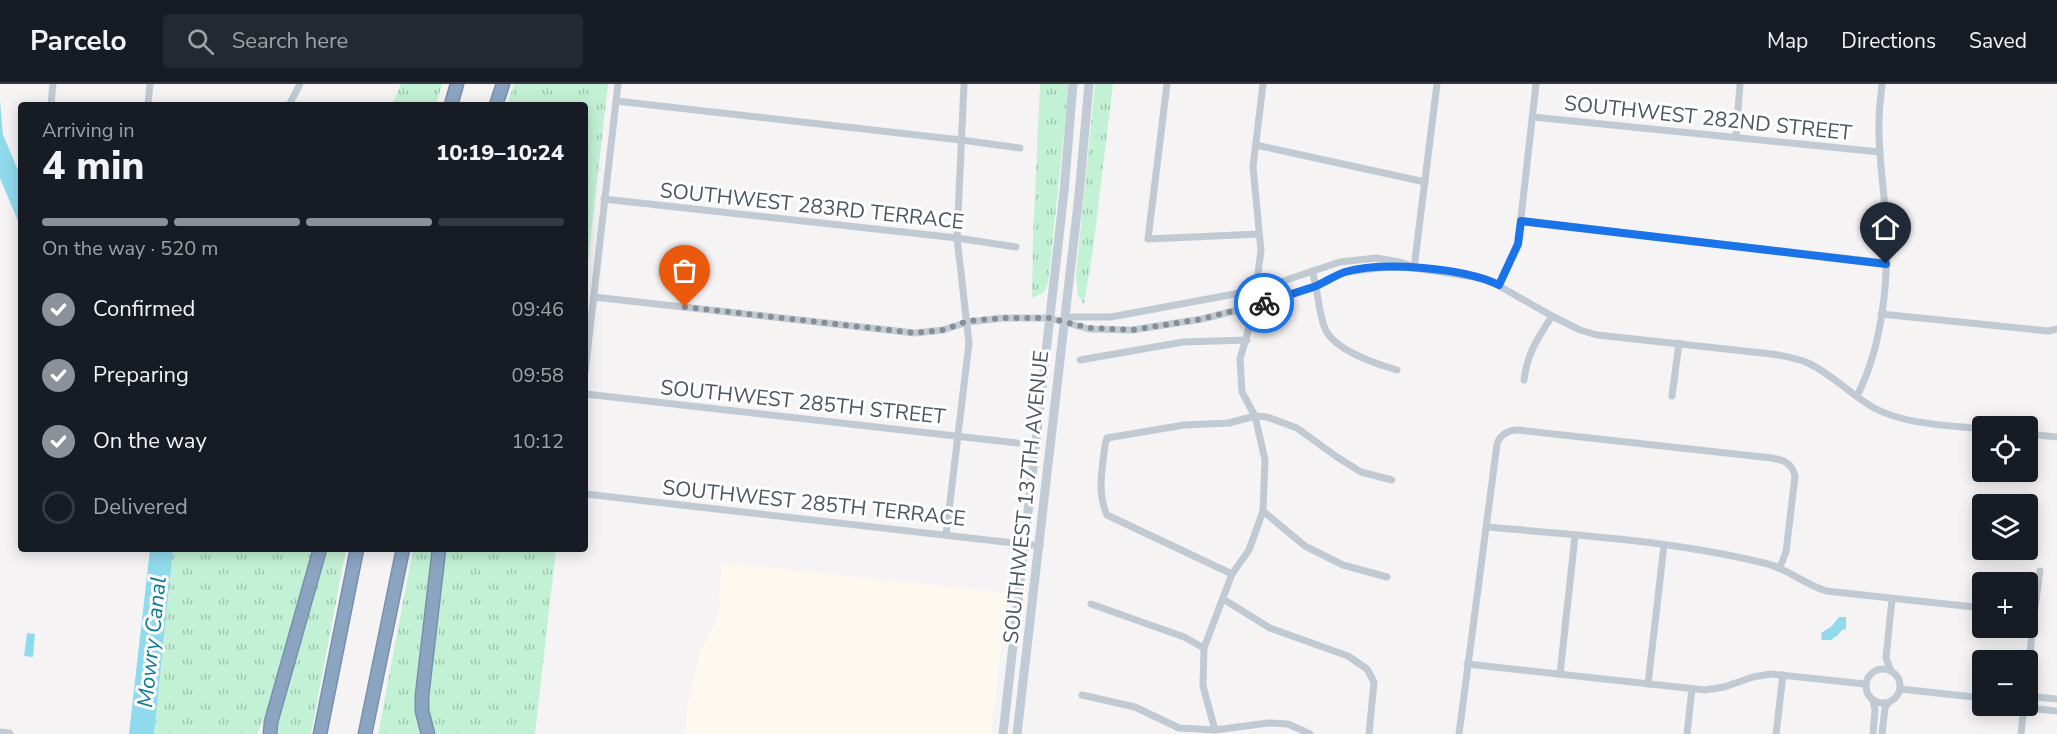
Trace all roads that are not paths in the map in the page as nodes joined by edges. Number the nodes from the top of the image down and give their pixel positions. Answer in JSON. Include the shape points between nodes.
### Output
{"nodes":[{"id":1,"x":53,"y":84,"type":"edge"},
{"id":2,"x":150,"y":84,"type":"edge"},
{"id":3,"x":300,"y":84,"type":"edge"},
{"id":4,"x":457,"y":84,"type":"edge"},
{"id":5,"x":504,"y":84,"type":"edge"},
{"id":6,"x":618,"y":84,"type":"edge"},
{"id":7,"x":964,"y":84,"type":"edge"},
{"id":8,"x":1073,"y":84,"type":"edge"},
{"id":9,"x":1089,"y":84,"type":"edge"},
{"id":10,"x":1167,"y":84,"type":"edge"},
{"id":11,"x":1263,"y":84,"type":"edge"},
{"id":12,"x":1437,"y":84,"type":"edge"},
{"id":13,"x":1536,"y":84,"type":"edge"},
{"id":14,"x":1740,"y":84,"type":"edge"},
{"id":15,"x":1882,"y":84,"type":"edge"},
{"id":16,"x":616,"y":101,"type":"junction"},
{"id":17,"x":51,"y":102,"type":"edge"},
{"id":18,"x":148,"y":102,"type":"edge"},
{"id":19,"x":291,"y":102,"type":"edge"},
{"id":20,"x":452,"y":102,"type":"edge"},
{"id":21,"x":497,"y":102,"type":"edge"},
{"id":22,"x":503,"y":102,"type":"edge"},
{"id":23,"x":1533,"y":117,"type":"junction"},
{"id":24,"x":1736,"y":136,"type":"junction"},
{"id":25,"x":961,"y":140,"type":"junction"},
{"id":26,"x":1256,"y":145,"type":"junction"},
{"id":27,"x":1020,"y":148,"type":"dead end"},
{"id":28,"x":1880,"y":152,"type":"junction"},
{"id":29,"x":1425,"y":182,"type":"junction"},
{"id":30,"x":604,"y":200,"type":"junction"},
{"id":31,"x":1521,"y":221,"type":"junction"},
{"id":32,"x":1259,"y":234,"type":"junction"},
{"id":33,"x":957,"y":238,"type":"junction"},
{"id":34,"x":1016,"y":247,"type":"dead end"},
{"id":35,"x":1886,"y":264,"type":"junction"},
{"id":36,"x":1414,"y":268,"type":"junction"},
{"id":37,"x":1312,"y":272,"type":"junction"},
{"id":38,"x":1316,"y":285,"type":"junction"},
{"id":39,"x":1499,"y":285,"type":"junction"},
{"id":40,"x":1256,"y":290,"type":"junction"},
{"id":41,"x":594,"y":297,"type":"junction"},
{"id":42,"x":1254,"y":306,"type":"junction"},
{"id":43,"x":1881,"y":314,"type":"junction"},
{"id":44,"x":1552,"y":316,"type":"junction"},
{"id":45,"x":1049,"y":318,"type":"junction"},
{"id":46,"x":968,"y":321,"type":"junction"},
{"id":47,"x":1064,"y":321,"type":"junction"},
{"id":48,"x":2057,"y":329,"type":"edge"},
{"id":49,"x":1247,"y":340,"type":"junction"},
{"id":50,"x":1679,"y":343,"type":"junction"},
{"id":51,"x":588,"y":348,"type":"edge"},
{"id":52,"x":1080,"y":360,"type":"dead end"},
{"id":53,"x":1397,"y":370,"type":"dead end"},
{"id":54,"x":1524,"y":380,"type":"dead end"},
{"id":55,"x":588,"y":394,"type":"edge"},
{"id":56,"x":1672,"y":396,"type":"dead end"},
{"id":57,"x":1857,"y":396,"type":"junction"},
{"id":58,"x":1255,"y":416,"type":"junction"},
{"id":59,"x":1972,"y":428,"type":"edge"},
{"id":60,"x":2038,"y":435,"type":"edge"},
{"id":61,"x":956,"y":436,"type":"junction"},
{"id":62,"x":2057,"y":437,"type":"edge"},
{"id":63,"x":1017,"y":443,"type":"dead end"},
{"id":64,"x":1392,"y":480,"type":"dead end"},
{"id":65,"x":588,"y":494,"type":"edge"},
{"id":66,"x":1263,"y":511,"type":"junction"},
{"id":67,"x":1487,"y":527,"type":"junction"},
{"id":68,"x":946,"y":535,"type":"junction"},
{"id":69,"x":1575,"y":536,"type":"junction"},
{"id":70,"x":1024,"y":544,"type":"junction"},
{"id":71,"x":1664,"y":545,"type":"junction"},
{"id":72,"x":1040,"y":546,"type":"junction"},
{"id":73,"x":319,"y":552,"type":"edge"},
{"id":74,"x":356,"y":552,"type":"edge"},
{"id":75,"x":402,"y":552,"type":"edge"},
{"id":76,"x":439,"y":552,"type":"edge"},
{"id":77,"x":1780,"y":567,"type":"junction"},
{"id":78,"x":2040,"y":571,"type":"dead end"},
{"id":79,"x":1232,"y":574,"type":"junction"},
{"id":80,"x":1387,"y":577,"type":"dead end"},
{"id":81,"x":2038,"y":581,"type":"edge"},
{"id":82,"x":1223,"y":599,"type":"junction"},
{"id":83,"x":1892,"y":599,"type":"junction"},
{"id":84,"x":1091,"y":604,"type":"dead end"},
{"id":85,"x":1972,"y":607,"type":"edge"},
{"id":86,"x":1204,"y":648,"type":"junction"},
{"id":87,"x":1886,"y":658,"type":"junction"},
{"id":88,"x":1467,"y":664,"type":"junction"},
{"id":89,"x":1878,"y":669,"type":"junction"},
{"id":90,"x":1891,"y":671,"type":"junction"},
{"id":91,"x":1560,"y":675,"type":"junction"},
{"id":92,"x":1783,"y":675,"type":"junction"},
{"id":93,"x":1648,"y":684,"type":"junction"},
{"id":94,"x":1865,"y":684,"type":"junction"},
{"id":95,"x":1692,"y":689,"type":"junction"},
{"id":96,"x":1900,"y":689,"type":"junction"},
{"id":97,"x":1082,"y":695,"type":"dead end"},
{"id":98,"x":1972,"y":697,"type":"edge"},
{"id":99,"x":2038,"y":697,"type":"edge"},
{"id":100,"x":2057,"y":699,"type":"edge"},
{"id":101,"x":1873,"y":701,"type":"junction"},
{"id":102,"x":1888,"y":703,"type":"junction"},
{"id":103,"x":2038,"y":709,"type":"edge"},
{"id":104,"x":2057,"y":711,"type":"edge"},
{"id":105,"x":1005,"y":713,"type":"junction"},
{"id":106,"x":1019,"y":714,"type":"junction"},
{"id":107,"x":2024,"y":716,"type":"edge"},
{"id":108,"x":271,"y":728,"type":"edge"},
{"id":109,"x":1215,"y":730,"type":"junction"},
{"id":110,"x":0,"y":733,"type":"edge"},
{"id":111,"x":9,"y":734,"type":"edge"},
{"id":112,"x":264,"y":734,"type":"edge"},
{"id":113,"x":320,"y":734,"type":"edge"},
{"id":114,"x":365,"y":734,"type":"edge"},
{"id":115,"x":428,"y":734,"type":"edge"},
{"id":116,"x":1003,"y":734,"type":"edge"},
{"id":117,"x":1017,"y":734,"type":"edge"},
{"id":118,"x":1310,"y":734,"type":"edge"},
{"id":119,"x":1369,"y":734,"type":"edge"},
{"id":120,"x":1459,"y":734,"type":"edge"},
{"id":121,"x":1687,"y":734,"type":"edge"},
{"id":122,"x":1776,"y":734,"type":"edge"},
{"id":123,"x":1873,"y":734,"type":"edge"},
{"id":124,"x":1882,"y":734,"type":"edge"},
{"id":125,"x":2021,"y":734,"type":"edge"}],
"edges":[{"from":1,"to":17,"type":"street"},
{"from":2,"to":18,"type":"street"},
{"from":3,"to":19,"type":"street"},
{"from":4,"to":20,"type":"highway"},
{"from":5,"to":21,"type":"highway"},
{"from":5,"to":22,"type":"highway"},
{"from":6,"to":16,"type":"street"},
{"from":7,"to":25,"type":"street"},
{"from":8,"to":45,"type":"main road","name":"SOUTHWEST 137TH AVENUE"},
{"from":9,"to":47,"type":"main road","name":"SOUTHWEST 137TH AVENUE"},
{"from":10,"to":32,"type":"street","via":[[1148,239]]},
{"from":11,"to":26,"type":"street"},
{"from":12,"to":29,"type":"street"},
{"from":13,"to":23,"type":"street"},
{"from":14,"to":24,"type":"street"},
{"from":15,"to":28,"type":"street"},
{"from":16,"to":25,"type":"street"},
{"from":16,"to":30,"type":"street"},
{"from":23,"to":24,"type":"street","name":"SOUTHWEST 282ND STREET"},
{"from":23,"to":31,"type":"street"},
{"from":24,"to":28,"type":"street","name":"SOUTHWEST 282ND STREET"},
{"from":25,"to":27,"type":"street"},
{"from":25,"to":33,"type":"street"},
{"from":26,"to":29,"type":"street"},
{"from":26,"to":32,"type":"street","via":[[1253,167]]},
{"from":28,"to":35,"type":"street"},
{"from":29,"to":36,"type":"street"},
{"from":30,"to":33,"type":"street","name":"SOUTHWEST 283RD TERRACE"},
{"from":30,"to":41,"type":"street"},
{"from":31,"to":35,"type":"street"},
{"from":31,"to":39,"type":"street","via":[[1518,244]]},
{"from":32,"to":40,"type":"street"},
{"from":33,"to":34,"type":"street","name":"SOUTHWEST 283RD TERRACE"},
{"from":33,"to":46,"type":"street"},
{"from":35,"to":43,"type":"street"},
{"from":36,"to":37,"type":"street","via":[[1376,258],[1340,262]]},
{"from":36,"to":38,"type":"street","via":[[1345,272]]},
{"from":36,"to":39,"type":"street","via":[[1487,279]]},
{"from":37,"to":38,"type":"street"},
{"from":37,"to":40,"type":"street"},
{"from":38,"to":42,"type":"street"},
{"from":38,"to":53,"type":"street","via":[[1330,339],[1373,364]]},
{"from":39,"to":44,"type":"street"},
{"from":40,"to":42,"type":"street"},
{"from":40,"to":47,"type":"street","via":[[1111,317],[1070,317]]},
{"from":41,"to":46,"type":"street","via":[[915,333],[943,330]]},
{"from":41,"to":51,"type":"street"},
{"from":42,"to":47,"type":"street","via":[[1132,330],[1089,328]]},
{"from":42,"to":49,"type":"street"},
{"from":43,"to":48,"type":"street"},
{"from":43,"to":57,"type":"street","via":[[1868,374]]},
{"from":44,"to":50,"type":"street","via":[[1597,335]]},
{"from":44,"to":54,"type":"street","via":[[1531,351]]},
{"from":45,"to":46,"type":"street"},
{"from":45,"to":47,"type":"street"},
{"from":45,"to":70,"type":"main road","name":"SOUTHWEST 137TH AVENUE"},
{"from":46,"to":61,"type":"street","via":[[969,343]]},
{"from":47,"to":72,"type":"main road","name":"SOUTHWEST 137TH AVENUE"},
{"from":49,"to":52,"type":"street","via":[[1183,342]]},
{"from":49,"to":58,"type":"street","via":[[1240,360],[1242,392]]},
{"from":50,"to":56,"type":"street"},
{"from":50,"to":57,"type":"street","via":[[1793,358],[1809,364]]},
{"from":55,"to":61,"type":"street","name":"SOUTHWEST 285TH STREET"},
{"from":57,"to":59,"type":"street","via":[[1872,407],[1906,420]]},
{"from":58,"to":64,"type":"street","via":[[1297,428],[1361,472]]},
{"from":58,"to":66,"type":"street","via":[[1264,460]]},
{"from":58,"to":79,"type":"street","via":[[1229,423],[1184,425],[1107,438],[1105,445],[1100,490],[1107,515]]},
{"from":60,"to":62,"type":"street"},
{"from":61,"to":63,"type":"street","name":"SOUTHWEST 285TH STREET"},
{"from":61,"to":68,"type":"street"},
{"from":65,"to":68,"type":"street","name":"SOUTHWEST 285TH TERRACE"},
{"from":66,"to":79,"type":"street","via":[[1249,550]]},
{"from":66,"to":80,"type":"street","via":[[1305,546],[1343,564]]},
{"from":67,"to":69,"type":"street"},
{"from":67,"to":77,"type":"street","via":[[1497,444],[1510,431],[1772,458],[1786,462],[1795,476],[1786,552]]},
{"from":67,"to":88,"type":"street"},
{"from":68,"to":70,"type":"street","name":"SOUTHWEST 285TH TERRACE"},
{"from":69,"to":71,"type":"street"},
{"from":69,"to":91,"type":"street"},
{"from":70,"to":72,"type":"street","name":"SOUTHWEST 285TH TERRACE"},
{"from":70,"to":105,"type":"main road","name":"SOUTHWEST 137TH AVENUE"},
{"from":71,"to":77,"type":"street"},
{"from":71,"to":93,"type":"street"},
{"from":72,"to":106,"type":"main road","name":"SOUTHWEST 137TH AVENUE"},
{"from":73,"to":108,"type":"highway"},
{"from":74,"to":113,"type":"highway"},
{"from":75,"to":114,"type":"highway"},
{"from":76,"to":115,"type":"highway","via":[[422,696]]},
{"from":77,"to":83,"type":"street","via":[[1827,591]]},
{"from":78,"to":81,"type":"street"},
{"from":79,"to":82,"type":"street"},
{"from":82,"to":86,"type":"street"},
{"from":82,"to":119,"type":"street","via":[[1270,628],[1348,656],[1367,669],[1374,682]]},
{"from":83,"to":85,"type":"street"},
{"from":83,"to":87,"type":"street"},
{"from":84,"to":86,"type":"street"},
{"from":86,"to":109,"type":"street","via":[[1203,686]]},
{"from":87,"to":89,"type":"street"},
{"from":87,"to":90,"type":"street"},
{"from":88,"to":91,"type":"street"},
{"from":88,"to":120,"type":"street"},
{"from":89,"to":90,"type":"street"},
{"from":89,"to":94,"type":"street"},
{"from":90,"to":96,"type":"street","via":[[1898,678]]},
{"from":91,"to":93,"type":"street"},
{"from":92,"to":94,"type":"street"},
{"from":92,"to":95,"type":"street","via":[[1762,675],[1715,689]]},
{"from":92,"to":122,"type":"street"},
{"from":93,"to":95,"type":"street"},
{"from":94,"to":101,"type":"street"},
{"from":95,"to":121,"type":"street"},
{"from":96,"to":98,"type":"street"},
{"from":96,"to":102,"type":"street"},
{"from":97,"to":109,"type":"street","via":[[1135,707],[1179,728]]},
{"from":99,"to":100,"type":"street"},
{"from":101,"to":102,"type":"street"},
{"from":101,"to":123,"type":"street"},
{"from":102,"to":124,"type":"street"},
{"from":103,"to":104,"type":"street"},
{"from":105,"to":106,"type":"main road"},
{"from":105,"to":116,"type":"main road","name":"SOUTHWEST 137TH AVENUE"},
{"from":106,"to":117,"type":"main road","name":"SOUTHWEST 137TH AVENUE"},
{"from":107,"to":125,"type":"street"},
{"from":108,"to":112,"type":"highway"},
{"from":109,"to":118,"type":"street","via":[[1268,723],[1288,724]]},
{"from":110,"to":111,"type":"main road"}]}
